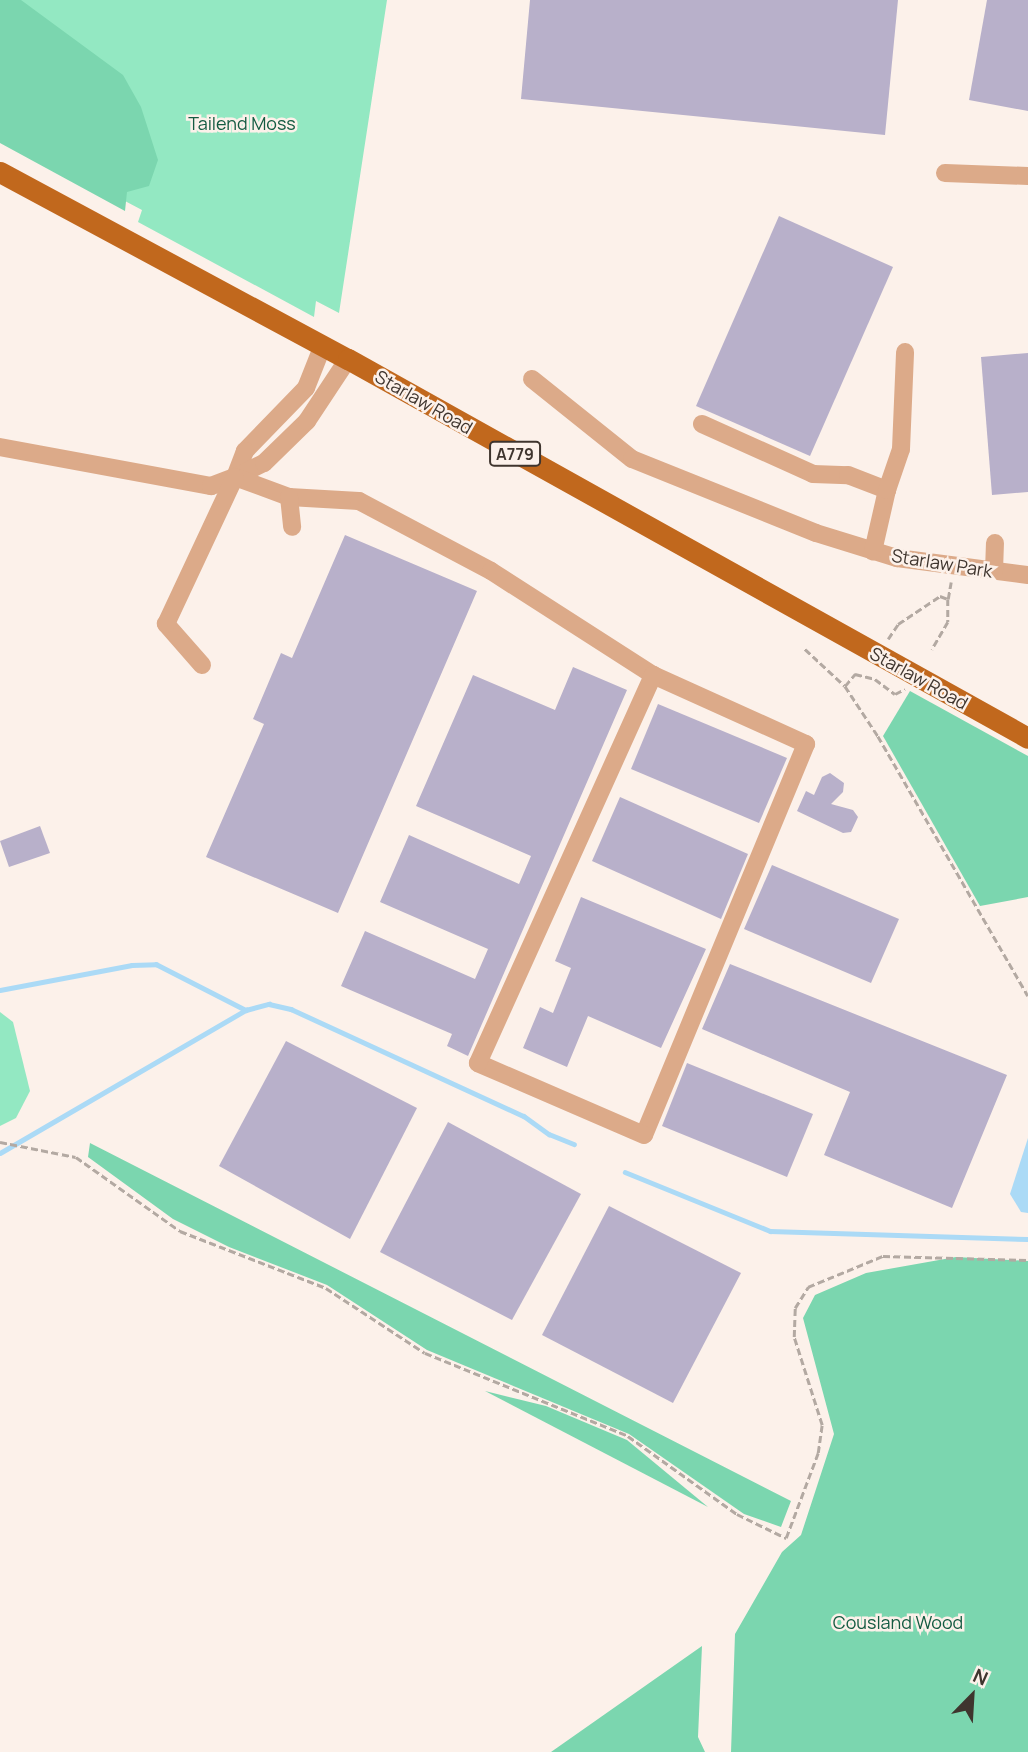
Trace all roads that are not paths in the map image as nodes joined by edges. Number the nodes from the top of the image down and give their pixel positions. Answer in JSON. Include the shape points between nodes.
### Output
{"nodes":[{"id":1,"x":0,"y":172,"type":"edge"},
{"id":2,"x":945,"y":173,"type":"dead end"},
{"id":3,"x":1028,"y":176,"type":"edge"},
{"id":4,"x":323,"y":345,"type":"junction"},
{"id":5,"x":905,"y":352,"type":"dead end"},
{"id":6,"x":348,"y":359,"type":"junction"},
{"id":7,"x":532,"y":379,"type":"dead end"},
{"id":8,"x":702,"y":424,"type":"dead end"},
{"id":9,"x":0,"y":447,"type":"edge"},
{"id":10,"x":235,"y":477,"type":"junction"},
{"id":11,"x":887,"y":490,"type":"junction"},
{"id":12,"x":289,"y":497,"type":"junction"},
{"id":13,"x":292,"y":527,"type":"dead end"},
{"id":14,"x":995,"y":543,"type":"dead end"},
{"id":15,"x":873,"y":551,"type":"junction"},
{"id":16,"x":994,"y":571,"type":"junction"},
{"id":17,"x":1028,"y":575,"type":"edge"},
{"id":18,"x":202,"y":665,"type":"dead end"},
{"id":19,"x":653,"y":675,"type":"junction"},
{"id":20,"x":1028,"y":738,"type":"edge"}],
"edges":[{"from":1,"to":4,"type":"main road","name":"Starlaw Road","number":"A779"},
{"from":2,"to":3,"type":"street"},
{"from":4,"to":6,"type":"main road","name":"Starlaw Road","number":"A779"},
{"from":4,"to":10,"type":"street","via":[[306,388],[245,451]]},
{"from":5,"to":11,"type":"street","via":[[901,449]]},
{"from":6,"to":10,"type":"street","via":[[307,421],[264,463]]},
{"from":6,"to":20,"type":"main road","name":"Starlaw Road","number":"A779"},
{"from":7,"to":15,"type":"street","name":"Starlaw Park","via":[[632,460]]},
{"from":8,"to":11,"type":"street","via":[[813,474],[848,474]]},
{"from":9,"to":10,"type":"street","via":[[211,486]]},
{"from":10,"to":12,"type":"street"},
{"from":10,"to":18,"type":"street","via":[[166,624]]},
{"from":11,"to":15,"type":"street"},
{"from":12,"to":13,"type":"street"},
{"from":12,"to":19,"type":"street","via":[[359,501],[491,571]]},
{"from":14,"to":16,"type":"street"},
{"from":15,"to":16,"type":"street","name":"Starlaw Park"},
{"from":16,"to":17,"type":"street","name":"Starlaw Park"},
{"from":19,"to":19,"type":"street","via":[[806,744],[643,1135],[478,1063]]}]}
